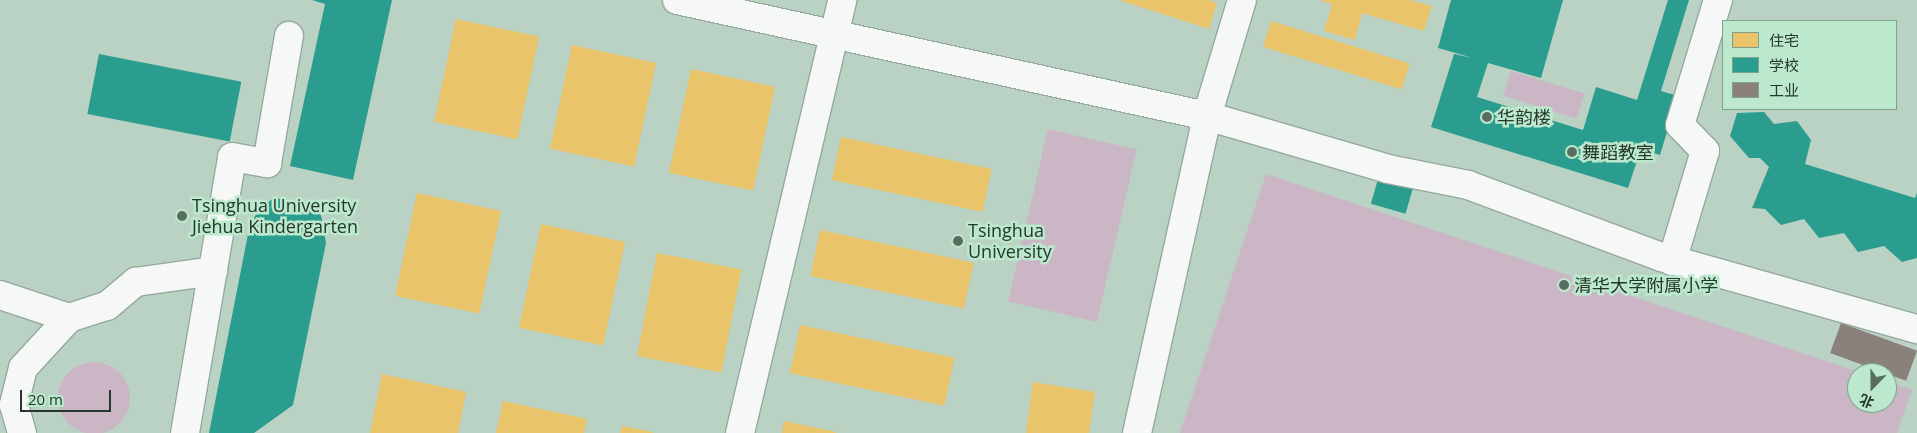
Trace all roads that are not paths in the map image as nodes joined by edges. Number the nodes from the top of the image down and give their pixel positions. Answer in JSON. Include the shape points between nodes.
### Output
{"nodes":[{"id":1,"x":677,"y":0,"type":"edge"},
{"id":2,"x":842,"y":0,"type":"edge"},
{"id":3,"x":1242,"y":0,"type":"edge"},
{"id":4,"x":1717,"y":17,"type":"edge"},
{"id":5,"x":833,"y":34,"type":"junction"},
{"id":6,"x":289,"y":36,"type":"dead end"},
{"id":7,"x":1207,"y":116,"type":"junction"},
{"id":8,"x":1672,"y":261,"type":"junction"},
{"id":9,"x":213,"y":271,"type":"junction"},
{"id":10,"x":0,"y":295,"type":"edge"},
{"id":11,"x":69,"y":318,"type":"junction"},
{"id":12,"x":1917,"y":329,"type":"edge"},
{"id":13,"x":22,"y":433,"type":"edge"},
{"id":14,"x":185,"y":433,"type":"edge"},
{"id":15,"x":740,"y":433,"type":"edge"},
{"id":16,"x":1137,"y":433,"type":"edge"}],
"edges":[{"from":1,"to":5,"type":"street"},
{"from":2,"to":5,"type":"street"},
{"from":3,"to":7,"type":"street"},
{"from":4,"to":8,"type":"street","via":[[1680,125],[1705,151]]},
{"from":5,"to":7,"type":"street"},
{"from":5,"to":15,"type":"street"},
{"from":6,"to":9,"type":"street","via":[[267,163],[232,157]]},
{"from":7,"to":8,"type":"street","via":[[1388,169],[1468,185]]},
{"from":7,"to":16,"type":"street"},
{"from":8,"to":12,"type":"street"},
{"from":9,"to":11,"type":"street","via":[[136,282],[107,306]]},
{"from":9,"to":14,"type":"street"},
{"from":10,"to":11,"type":"street"},
{"from":11,"to":13,"type":"street","via":[[23,368],[14,405]]}]}
